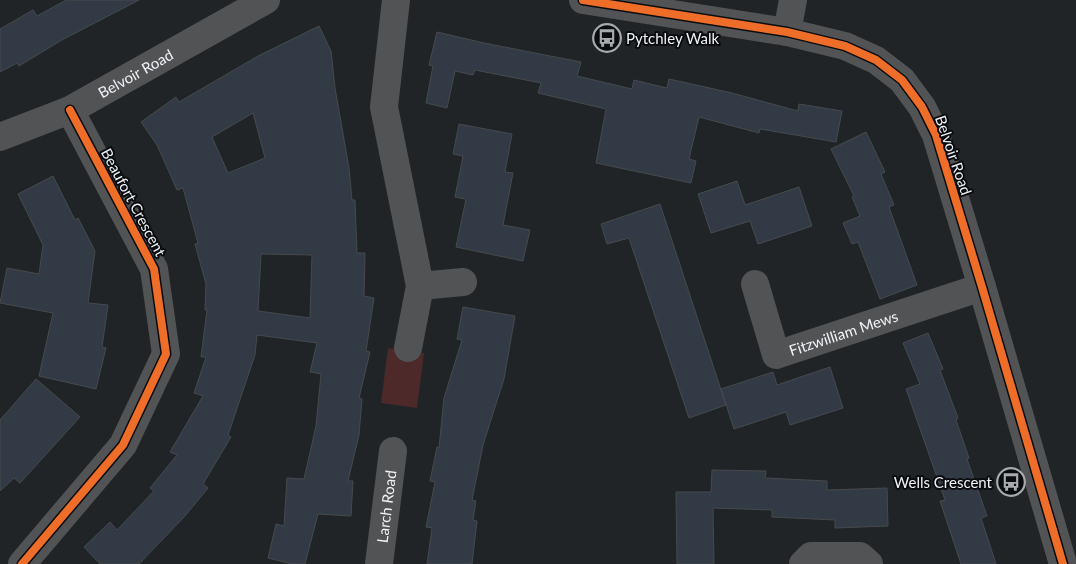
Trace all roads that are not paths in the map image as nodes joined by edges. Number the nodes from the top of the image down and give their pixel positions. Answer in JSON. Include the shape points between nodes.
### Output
{"nodes":[{"id":1,"x":266,"y":0,"type":"edge"},
{"id":2,"x":396,"y":0,"type":"edge"},
{"id":3,"x":583,"y":0,"type":"edge"},
{"id":4,"x":793,"y":0,"type":"edge"},
{"id":5,"x":787,"y":32,"type":"junction"},
{"id":6,"x":70,"y":110,"type":"junction"},
{"id":7,"x":0,"y":137,"type":"edge"},
{"id":8,"x":463,"y":282,"type":"dead end"},
{"id":9,"x":755,"y":284,"type":"dead end"},
{"id":10,"x":420,"y":286,"type":"junction"},
{"id":11,"x":982,"y":287,"type":"junction"},
{"id":12,"x":408,"y":348,"type":"dead end"},
{"id":13,"x":393,"y":450,"type":"dead end"},
{"id":14,"x":22,"y":564,"type":"edge"},
{"id":15,"x":379,"y":564,"type":"edge"},
{"id":16,"x":803,"y":564,"type":"edge"},
{"id":17,"x":869,"y":564,"type":"edge"},
{"id":18,"x":1063,"y":564,"type":"edge"}],
"edges":[{"from":1,"to":6,"type":"street","name":"Belvoir Road"},
{"from":2,"to":10,"type":"street","via":[[384,107]]},
{"from":3,"to":5,"type":"street","name":"Belvoir Road"},
{"from":4,"to":5,"type":"street"},
{"from":5,"to":11,"type":"street","name":"Belvoir Road","via":[[845,46],[876,60],[902,80],[936,135]]},
{"from":6,"to":7,"type":"street","name":"Belvoir Road"},
{"from":6,"to":14,"type":"street","name":"Beaufort Crescent","via":[[154,269],[166,354],[123,446]]},
{"from":8,"to":10,"type":"street"},
{"from":9,"to":11,"type":"street","name":"Fitzwilliam Mews","via":[[776,355]]},
{"from":10,"to":12,"type":"street"},
{"from":11,"to":18,"type":"street","name":"Belvoir Road"},
{"from":13,"to":15,"type":"street","name":"Larch Road"},
{"from":16,"to":17,"type":"street","via":[[811,556],[860,556]]}]}
